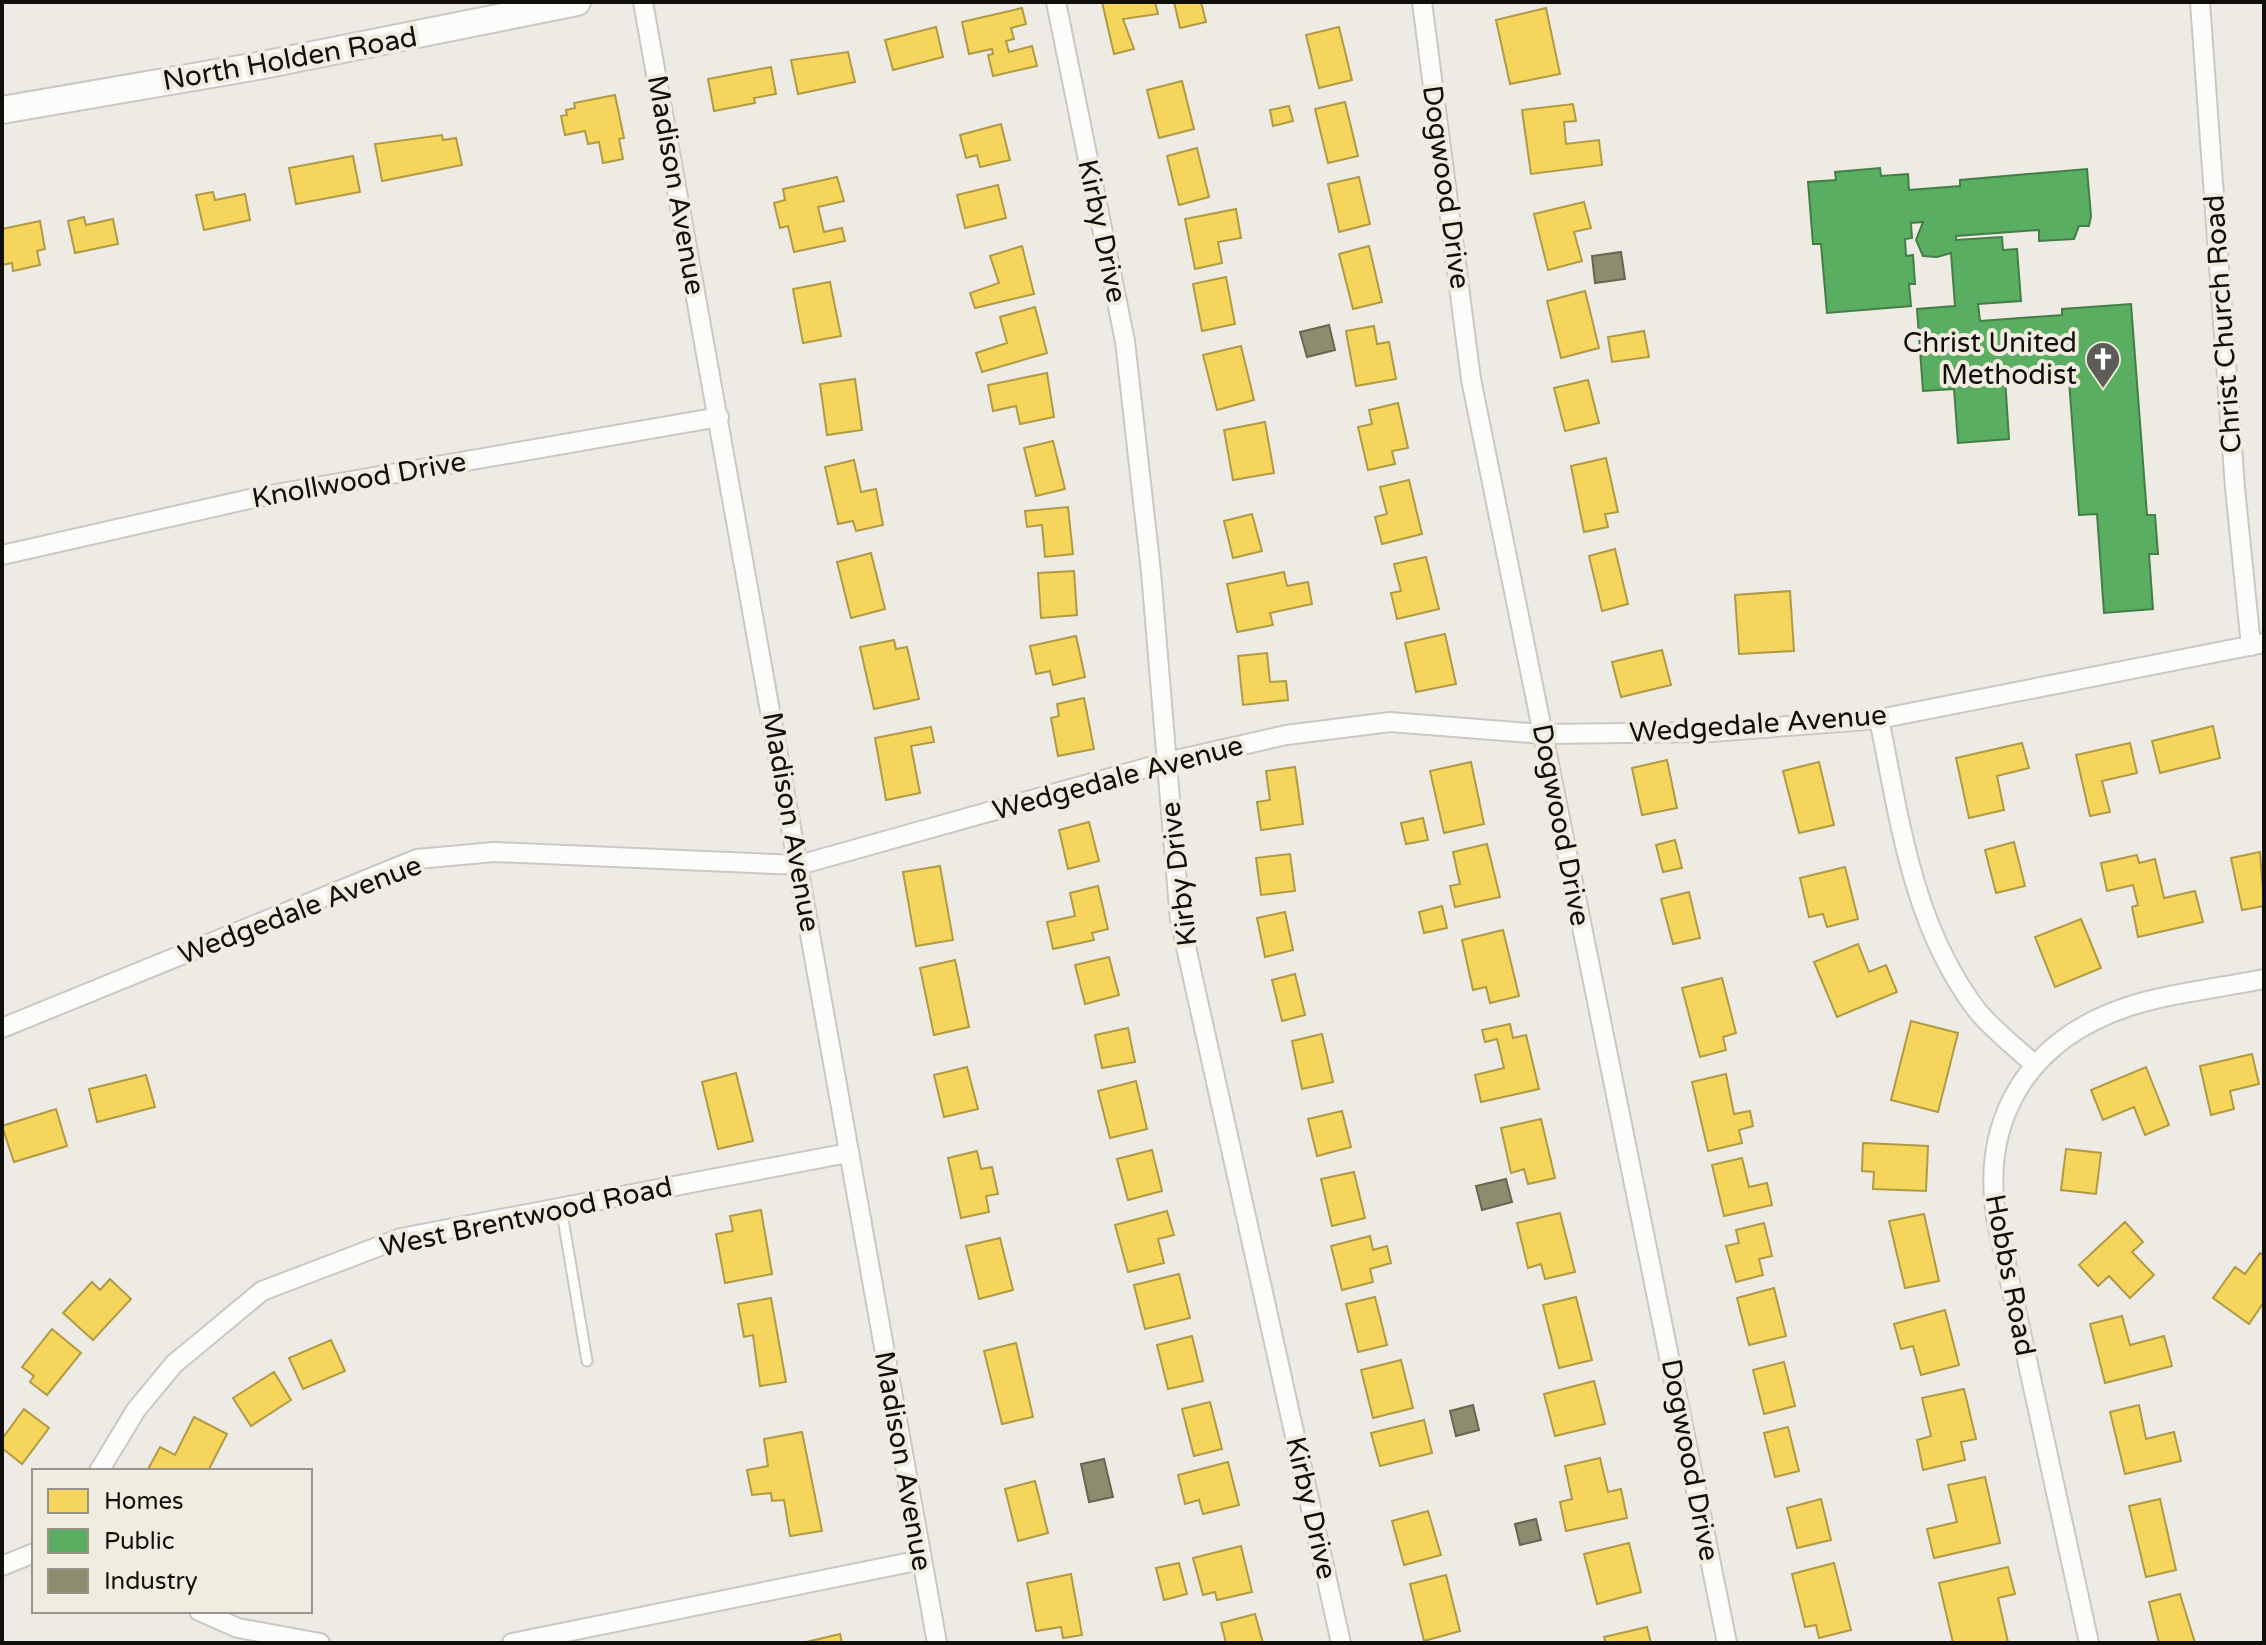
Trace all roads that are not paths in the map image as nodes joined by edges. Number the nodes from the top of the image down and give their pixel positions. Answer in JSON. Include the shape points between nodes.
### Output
{"nodes":[{"id":1,"x":577,"y":2,"type":"edge"},
{"id":2,"x":643,"y":2,"type":"edge"},
{"id":3,"x":1056,"y":2,"type":"edge"},
{"id":4,"x":1422,"y":2,"type":"edge"},
{"id":5,"x":2200,"y":2,"type":"edge"},
{"id":6,"x":2,"y":110,"type":"edge"},
{"id":7,"x":719,"y":417,"type":"junction"},
{"id":8,"x":2,"y":555,"type":"edge"},
{"id":9,"x":2257,"y":645,"type":"edge"},
{"id":10,"x":1879,"y":719,"type":"junction"},
{"id":11,"x":1543,"y":734,"type":"junction"},
{"id":12,"x":1167,"y":762,"type":"junction"},
{"id":13,"x":799,"y":865,"type":"junction"},
{"id":14,"x":2264,"y":979,"type":"edge"},
{"id":15,"x":2,"y":1028,"type":"edge"},
{"id":16,"x":2034,"y":1064,"type":"junction"},
{"id":17,"x":848,"y":1153,"type":"junction"},
{"id":18,"x":561,"y":1207,"type":"junction"},
{"id":19,"x":587,"y":1361,"type":"dead end"},
{"id":20,"x":100,"y":1469,"type":"edge"},
{"id":21,"x":32,"y":1554,"type":"edge"},
{"id":22,"x":921,"y":1560,"type":"junction"},
{"id":23,"x":2,"y":1566,"type":"edge"},
{"id":24,"x":204,"y":1613,"type":"edge"},
{"id":25,"x":320,"y":1643,"type":"edge"},
{"id":26,"x":512,"y":1643,"type":"edge"},
{"id":27,"x":937,"y":1643,"type":"edge"},
{"id":28,"x":1341,"y":1643,"type":"edge"},
{"id":29,"x":1727,"y":1643,"type":"edge"},
{"id":30,"x":2089,"y":1643,"type":"edge"}],
"edges":[{"from":1,"to":6,"type":"main road","name":"North Holden Road"},
{"from":2,"to":7,"type":"street","name":"Madison Avenue"},
{"from":3,"to":12,"type":"street","name":"Kirby Drive","via":[[1125,341]]},
{"from":4,"to":11,"type":"street","name":"Dogwood Drive","via":[[1471,379]]},
{"from":5,"to":9,"type":"street","name":"Christ Church Road","via":[[2235,488]]},
{"from":7,"to":8,"type":"street","name":"Knollwood Drive","via":[[254,498]]},
{"from":7,"to":13,"type":"street","name":"Madison Avenue"},
{"from":9,"to":10,"type":"street","name":"Wedgedale Avenue"},
{"from":10,"to":11,"type":"street","name":"Wedgedale Avenue","via":[[1711,732]]},
{"from":10,"to":16,"type":"street","via":[[1906,854],[1929,930],[1979,1012]]},
{"from":11,"to":12,"type":"street","name":"Wedgedale Avenue","via":[[1390,722],[1286,735]]},
{"from":11,"to":29,"type":"street","name":"Dogwood Drive"},
{"from":12,"to":13,"type":"street","name":"Wedgedale Avenue"},
{"from":12,"to":28,"type":"street","name":"Kirby Drive","via":[[1180,920]]},
{"from":13,"to":15,"type":"street","name":"Wedgedale Avenue","via":[[494,852],[417,859]]},
{"from":13,"to":17,"type":"street","name":"Madison Avenue"},
{"from":14,"to":16,"type":"street","name":"Hobbs Road","via":[[2106,1015],[2080,1027]]},
{"from":16,"to":30,"type":"street","name":"Hobbs Road","via":[[2013,1096],[1997,1136],[1991,1182]]},
{"from":17,"to":18,"type":"street","name":"West Brentwood Road"},
{"from":17,"to":22,"type":"street","name":"Madison Avenue"},
{"from":18,"to":19,"type":"lane"},
{"from":18,"to":20,"type":"street","name":"West Brentwood Road","via":[[401,1238],[262,1291],[174,1364],[136,1410]]},
{"from":21,"to":23,"type":"street"},
{"from":22,"to":26,"type":"street"},
{"from":22,"to":27,"type":"street","name":"Madison Avenue"},
{"from":24,"to":25,"type":"street","via":[[238,1628]]}]}
